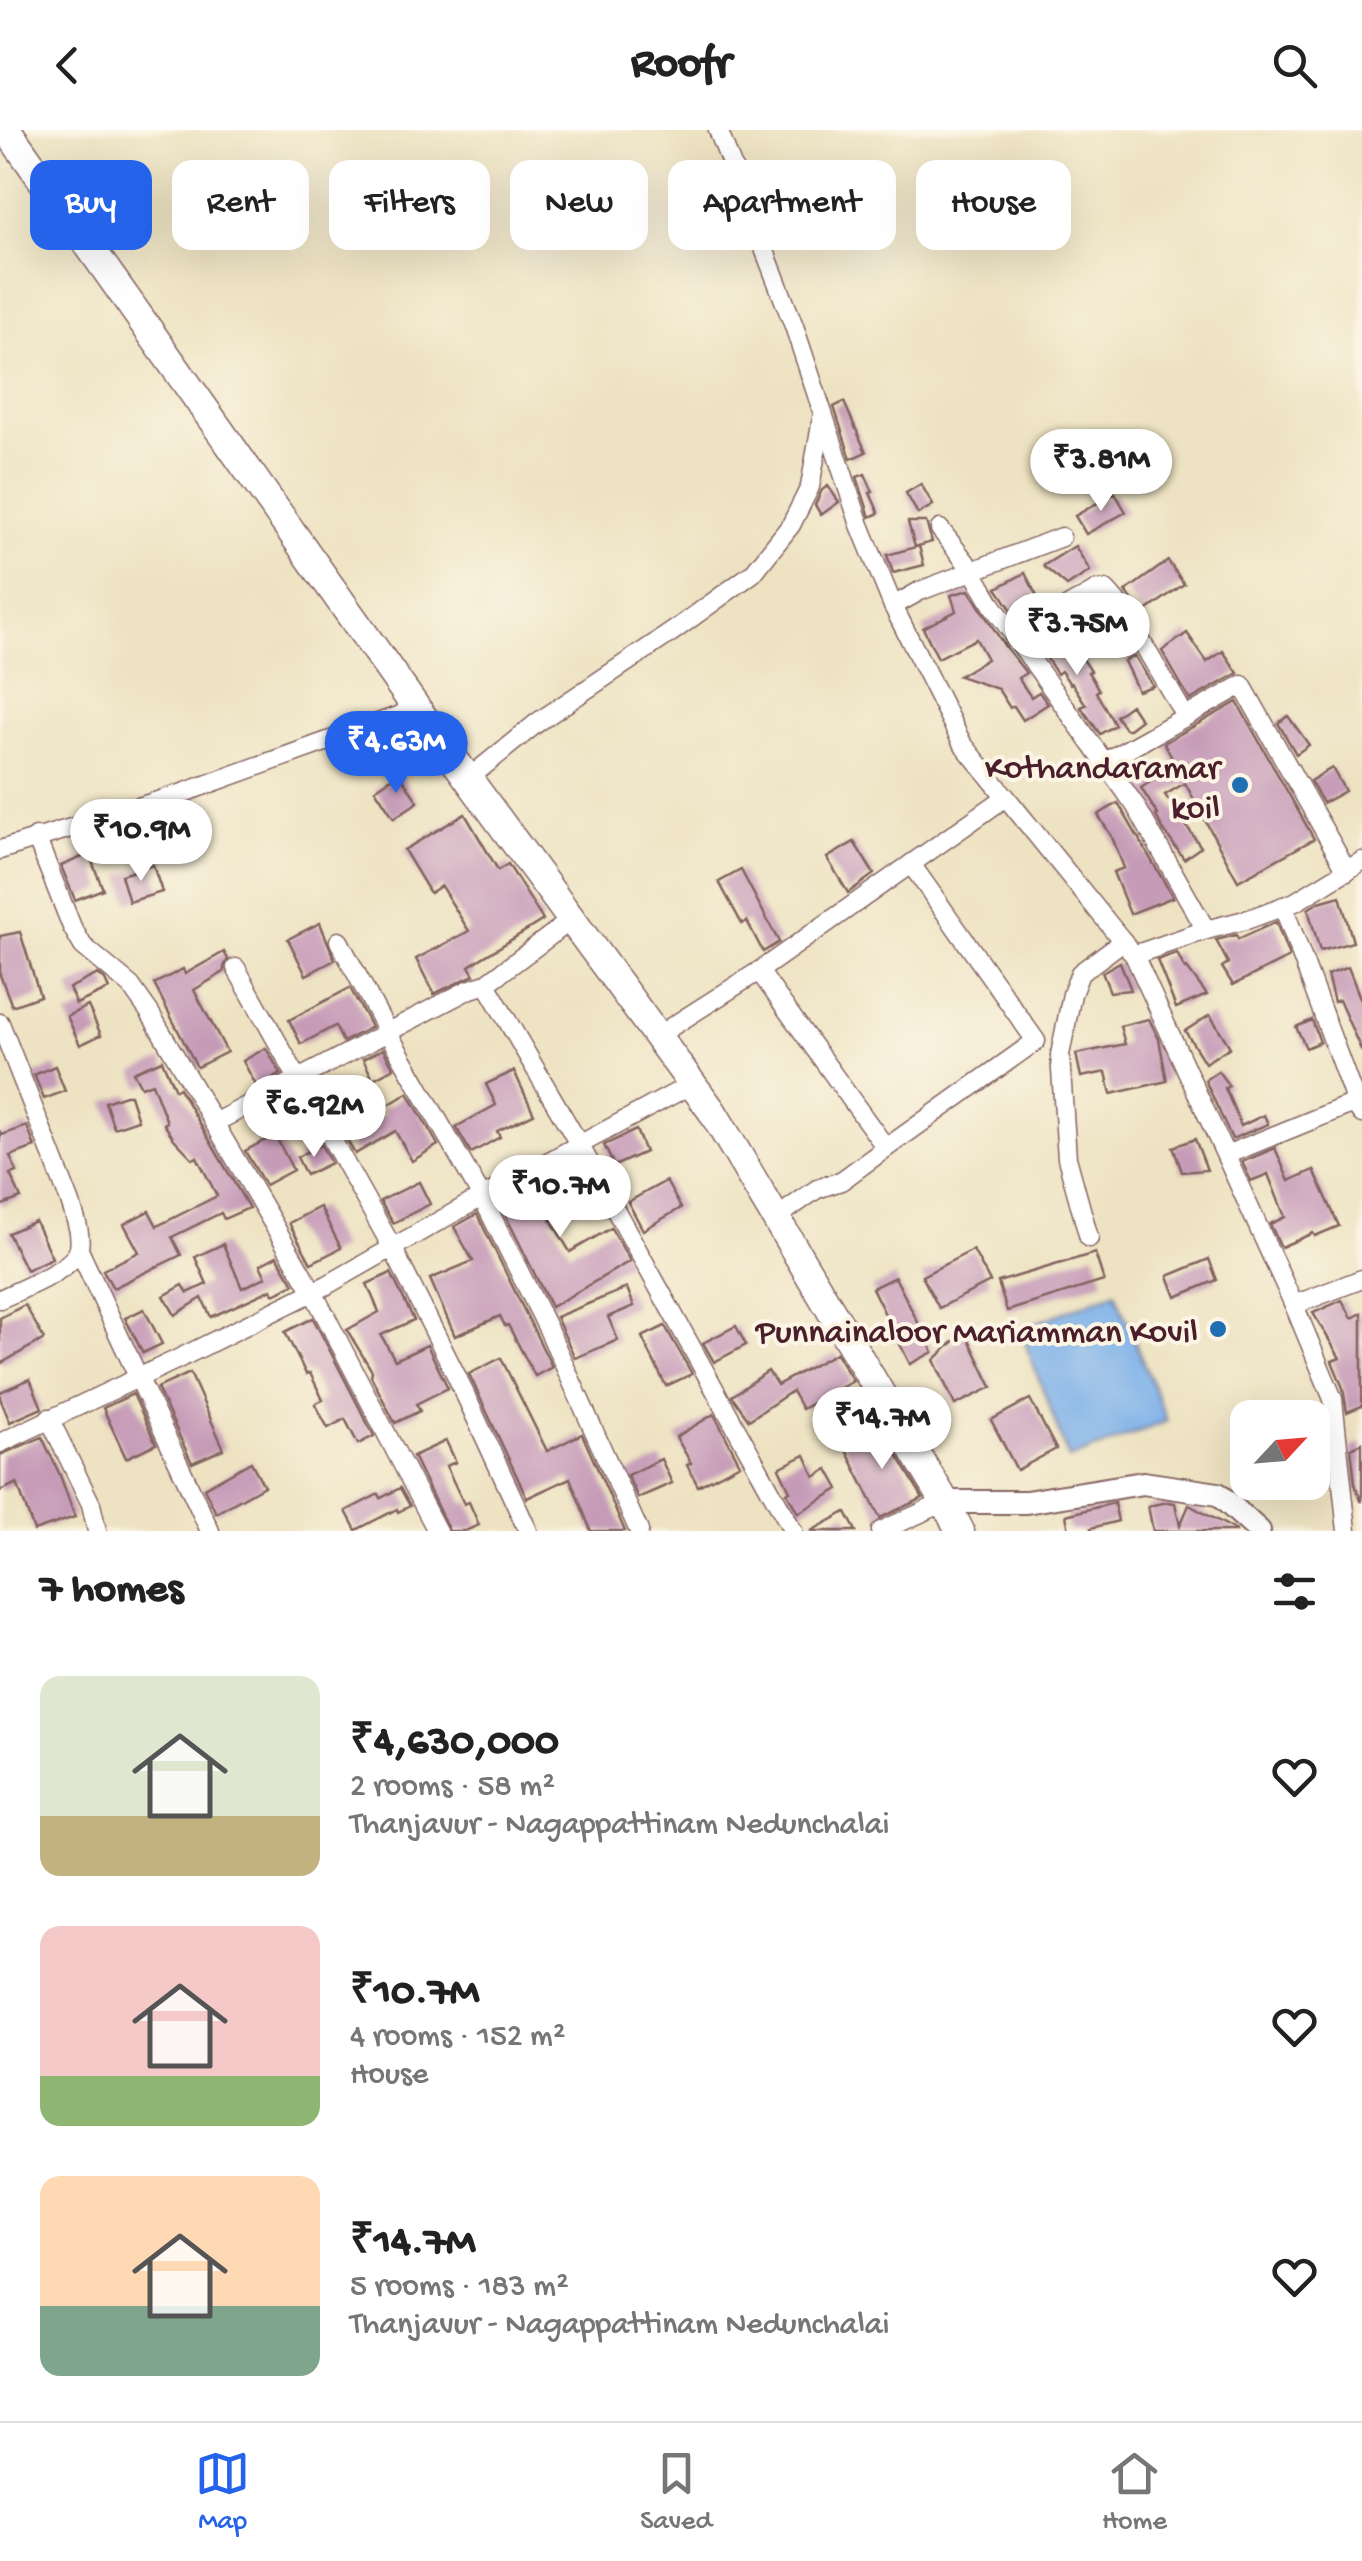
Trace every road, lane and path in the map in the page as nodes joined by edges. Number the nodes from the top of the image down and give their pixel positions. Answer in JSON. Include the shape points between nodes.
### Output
{"nodes":[{"id":1,"x":7,"y":130,"type":"edge"},
{"id":2,"x":718,"y":130,"type":"edge"},
{"id":3,"x":822,"y":414,"type":"junction"},
{"id":4,"x":940,"y":529,"type":"dead end"},
{"id":5,"x":1061,"y":537,"type":"dead end"},
{"id":6,"x":972,"y":570,"type":"junction"},
{"id":7,"x":893,"y":606,"type":"junction"},
{"id":8,"x":1014,"y":638,"type":"junction"},
{"id":9,"x":417,"y":709,"type":"junction"},
{"id":10,"x":1185,"y":716,"type":"junction"},
{"id":11,"x":1104,"y":763,"type":"junction"},
{"id":12,"x":469,"y":778,"type":"junction"},
{"id":13,"x":1006,"y":798,"type":"junction"},
{"id":14,"x":36,"y":837,"type":"junction"},
{"id":15,"x":0,"y":850,"type":"edge"},
{"id":16,"x":911,"y":864,"type":"junction"},
{"id":17,"x":1354,"y":866,"type":"edge"},
{"id":18,"x":1283,"y":906,"type":"junction"},
{"id":19,"x":571,"y":920,"type":"junction"},
{"id":20,"x":1206,"y":930,"type":"junction"},
{"id":21,"x":340,"y":942,"type":"dead end"},
{"id":22,"x":1128,"y":948,"type":"junction"},
{"id":23,"x":236,"y":968,"type":"dead end"},
{"id":24,"x":759,"y":971,"type":"junction"},
{"id":25,"x":486,"y":984,"type":"junction"},
{"id":26,"x":0,"y":1022,"type":"edge"},
{"id":27,"x":388,"y":1033,"type":"junction"},
{"id":28,"x":657,"y":1036,"type":"junction"},
{"id":29,"x":299,"y":1080,"type":"junction"},
{"id":30,"x":692,"y":1084,"type":"junction"},
{"id":31,"x":1358,"y":1108,"type":"edge"},
{"id":32,"x":214,"y":1123,"type":"junction"},
{"id":33,"x":579,"y":1144,"type":"junction"},
{"id":34,"x":886,"y":1148,"type":"junction"},
{"id":35,"x":1226,"y":1154,"type":"junction"},
{"id":36,"x":482,"y":1197,"type":"junction"},
{"id":37,"x":776,"y":1218,"type":"junction"},
{"id":38,"x":1089,"y":1238,"type":"dead end"},
{"id":39,"x":392,"y":1247,"type":"junction"},
{"id":40,"x":79,"y":1250,"type":"junction"},
{"id":41,"x":1362,"y":1278,"type":"edge"},
{"id":42,"x":313,"y":1292,"type":"junction"},
{"id":43,"x":0,"y":1299,"type":"edge"},
{"id":44,"x":1294,"y":1305,"type":"junction"},
{"id":45,"x":137,"y":1377,"type":"junction"},
{"id":46,"x":49,"y":1418,"type":"junction"},
{"id":47,"x":0,"y":1443,"type":"edge"},
{"id":48,"x":945,"y":1502,"type":"junction"},
{"id":49,"x":97,"y":1531,"type":"edge"},
{"id":50,"x":210,"y":1531,"type":"edge"},
{"id":51,"x":437,"y":1531,"type":"edge"},
{"id":52,"x":528,"y":1531,"type":"edge"},
{"id":53,"x":639,"y":1531,"type":"edge"},
{"id":54,"x":793,"y":1531,"type":"edge"},
{"id":55,"x":881,"y":1531,"type":"edge"},
{"id":56,"x":960,"y":1531,"type":"edge"},
{"id":57,"x":1258,"y":1531,"type":"edge"},
{"id":58,"x":1347,"y":1531,"type":"edge"}],
"edges":[{"from":1,"to":9,"type":"highway"},
{"from":2,"to":3,"type":"street"},
{"from":3,"to":7,"type":"street"},
{"from":3,"to":12,"type":"street","via":[[810,487],[753,574],[538,722]]},
{"from":4,"to":6,"type":"street"},
{"from":5,"to":6,"type":"street"},
{"from":6,"to":7,"type":"street"},
{"from":6,"to":8,"type":"street"},
{"from":7,"to":13,"type":"street","via":[[962,743]]},
{"from":8,"to":10,"type":"street","via":[[1106,590]]},
{"from":8,"to":11,"type":"street"},
{"from":9,"to":12,"type":"highway"},
{"from":9,"to":14,"type":"street","via":[[183,793]]},
{"from":10,"to":11,"type":"street"},
{"from":10,"to":17,"type":"street","via":[[1242,685]]},
{"from":11,"to":20,"type":"street"},
{"from":12,"to":19,"type":"highway"},
{"from":13,"to":16,"type":"street"},
{"from":13,"to":22,"type":"street"},
{"from":14,"to":15,"type":"street"},
{"from":14,"to":32,"type":"street","via":[[83,946],[131,986]]},
{"from":16,"to":24,"type":"street"},
{"from":16,"to":34,"type":"street","via":[[1036,1041]]},
{"from":17,"to":18,"type":"street"},
{"from":18,"to":20,"type":"street"},
{"from":18,"to":31,"type":"street"},
{"from":19,"to":25,"type":"street"},
{"from":19,"to":28,"type":"highway"},
{"from":20,"to":22,"type":"street"},
{"from":21,"to":27,"type":"street"},
{"from":22,"to":35,"type":"street"},
{"from":22,"to":38,"type":"street","via":[[1080,974],[1060,1055],[1067,1158]]},
{"from":23,"to":29,"type":"street"},
{"from":24,"to":28,"type":"street"},
{"from":24,"to":34,"type":"street"},
{"from":25,"to":27,"type":"street"},
{"from":25,"to":33,"type":"street"},
{"from":26,"to":40,"type":"street","via":[[70,1200]]},
{"from":27,"to":29,"type":"street"},
{"from":27,"to":36,"type":"street"},
{"from":28,"to":30,"type":"highway"},
{"from":29,"to":32,"type":"street"},
{"from":29,"to":39,"type":"street"},
{"from":30,"to":33,"type":"street"},
{"from":30,"to":37,"type":"highway"},
{"from":31,"to":35,"type":"street"},
{"from":32,"to":42,"type":"street"},
{"from":33,"to":36,"type":"street"},
{"from":33,"to":54,"type":"street"},
{"from":34,"to":37,"type":"street"},
{"from":35,"to":44,"type":"street"},
{"from":36,"to":39,"type":"street"},
{"from":36,"to":53,"type":"street"},
{"from":37,"to":48,"type":"highway"},
{"from":39,"to":42,"type":"street"},
{"from":39,"to":52,"type":"street"},
{"from":40,"to":43,"type":"street","via":[[68,1265]]},
{"from":40,"to":45,"type":"street"},
{"from":41,"to":44,"type":"street"},
{"from":42,"to":45,"type":"street"},
{"from":42,"to":51,"type":"street"},
{"from":44,"to":58,"type":"street","via":[[1333,1399]]},
{"from":45,"to":46,"type":"street"},
{"from":45,"to":50,"type":"street"},
{"from":46,"to":47,"type":"street"},
{"from":46,"to":49,"type":"street","via":[[91,1504]]},
{"from":48,"to":55,"type":"street"},
{"from":48,"to":56,"type":"highway"},
{"from":48,"to":57,"type":"main road","via":[[1026,1502],[1143,1483],[1218,1494]]}]}
